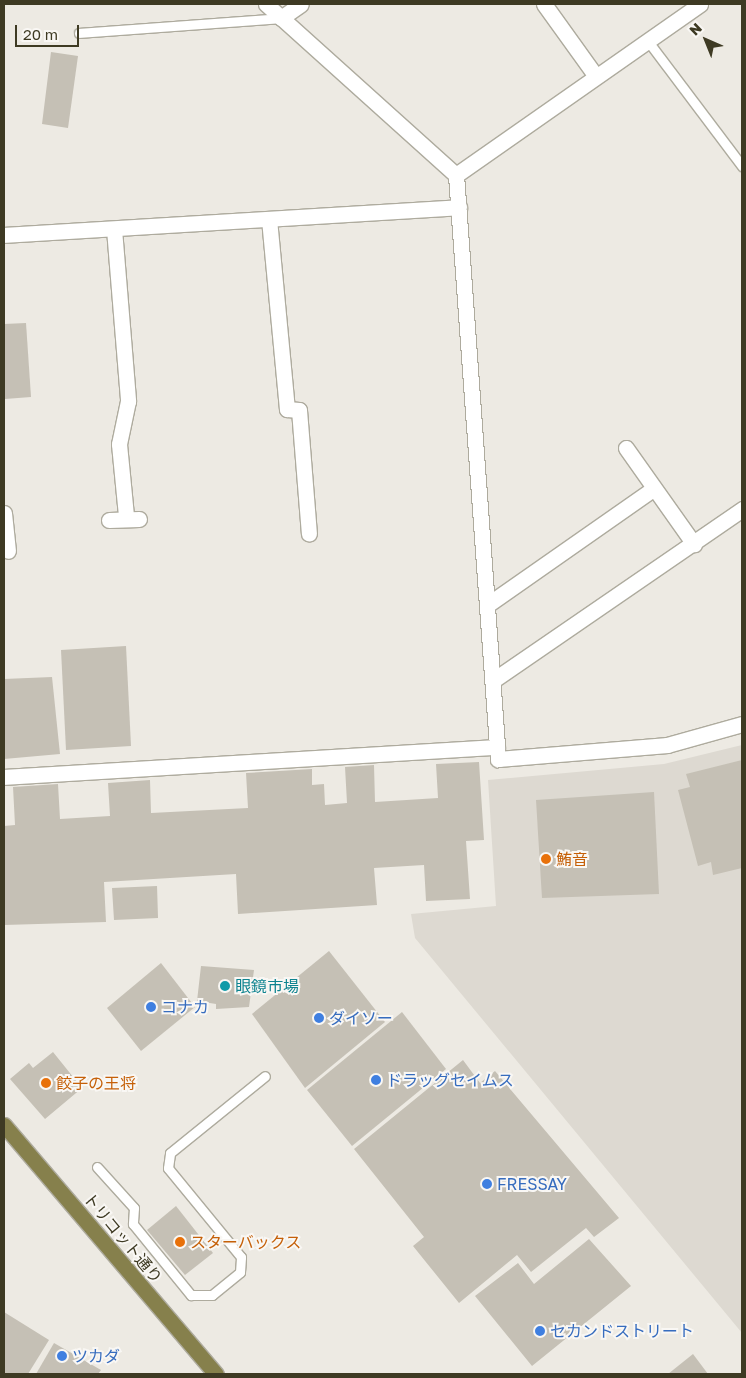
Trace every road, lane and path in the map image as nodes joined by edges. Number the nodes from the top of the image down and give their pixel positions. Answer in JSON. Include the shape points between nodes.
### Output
{"nodes":[{"id":1,"x":266,"y":4,"type":"edge"},
{"id":2,"x":301,"y":4,"type":"edge"},
{"id":3,"x":544,"y":4,"type":"edge"},
{"id":4,"x":700,"y":4,"type":"edge"},
{"id":5,"x":281,"y":18,"type":"junction"},
{"id":6,"x":79,"y":32,"type":"dead end"},
{"id":7,"x":647,"y":40,"type":"junction"},
{"id":8,"x":595,"y":75,"type":"junction"},
{"id":9,"x":742,"y":166,"type":"edge"},
{"id":10,"x":456,"y":174,"type":"junction"},
{"id":11,"x":459,"y":207,"type":"junction"},
{"id":12,"x":269,"y":219,"type":"junction"},
{"id":13,"x":114,"y":228,"type":"junction"},
{"id":14,"x":4,"y":235,"type":"edge"},
{"id":15,"x":626,"y":448,"type":"dead end"},
{"id":16,"x":654,"y":488,"type":"junction"},
{"id":17,"x":742,"y":509,"type":"edge"},
{"id":18,"x":4,"y":513,"type":"edge"},
{"id":19,"x":109,"y":520,"type":"dead end"},
{"id":20,"x":309,"y":534,"type":"dead end"},
{"id":21,"x":694,"y":544,"type":"junction"},
{"id":22,"x":8,"y":551,"type":"dead end"},
{"id":23,"x":490,"y":603,"type":"junction"},
{"id":24,"x":495,"y":679,"type":"junction"},
{"id":25,"x":742,"y":724,"type":"edge"},
{"id":26,"x":497,"y":747,"type":"junction"},
{"id":27,"x":4,"y":777,"type":"edge"},
{"id":28,"x":265,"y":1076,"type":"dead end"},
{"id":29,"x":4,"y":1124,"type":"edge"},
{"id":30,"x":97,"y":1167,"type":"dead end"},
{"id":31,"x":216,"y":1374,"type":"edge"}],
"edges":[{"from":1,"to":5,"type":"street"},
{"from":2,"to":5,"type":"street"},
{"from":3,"to":8,"type":"street"},
{"from":4,"to":7,"type":"street"},
{"from":5,"to":6,"type":"lane"},
{"from":5,"to":10,"type":"street"},
{"from":7,"to":8,"type":"street"},
{"from":7,"to":9,"type":"lane"},
{"from":8,"to":10,"type":"street"},
{"from":10,"to":11,"type":"street"},
{"from":11,"to":12,"type":"street"},
{"from":11,"to":23,"type":"street"},
{"from":12,"to":13,"type":"street"},
{"from":12,"to":20,"type":"street","via":[[287,410],[299,410]]},
{"from":13,"to":14,"type":"street"},
{"from":13,"to":19,"type":"street","via":[[128,401],[119,444],[133,518]]},
{"from":15,"to":16,"type":"street"},
{"from":16,"to":21,"type":"street"},
{"from":16,"to":23,"type":"street"},
{"from":17,"to":21,"type":"street"},
{"from":18,"to":22,"type":"street"},
{"from":21,"to":24,"type":"street"},
{"from":23,"to":24,"type":"street"},
{"from":24,"to":26,"type":"street"},
{"from":25,"to":26,"type":"street","via":[[667,746],[498,759]]},
{"from":26,"to":27,"type":"street"},
{"from":28,"to":30,"type":"lane","via":[[170,1153],[168,1168],[241,1257],[240,1272],[212,1294],[190,1295],[133,1224],[134,1208]]},
{"from":29,"to":31,"type":"highway","name":"トリコット通り"}]}
